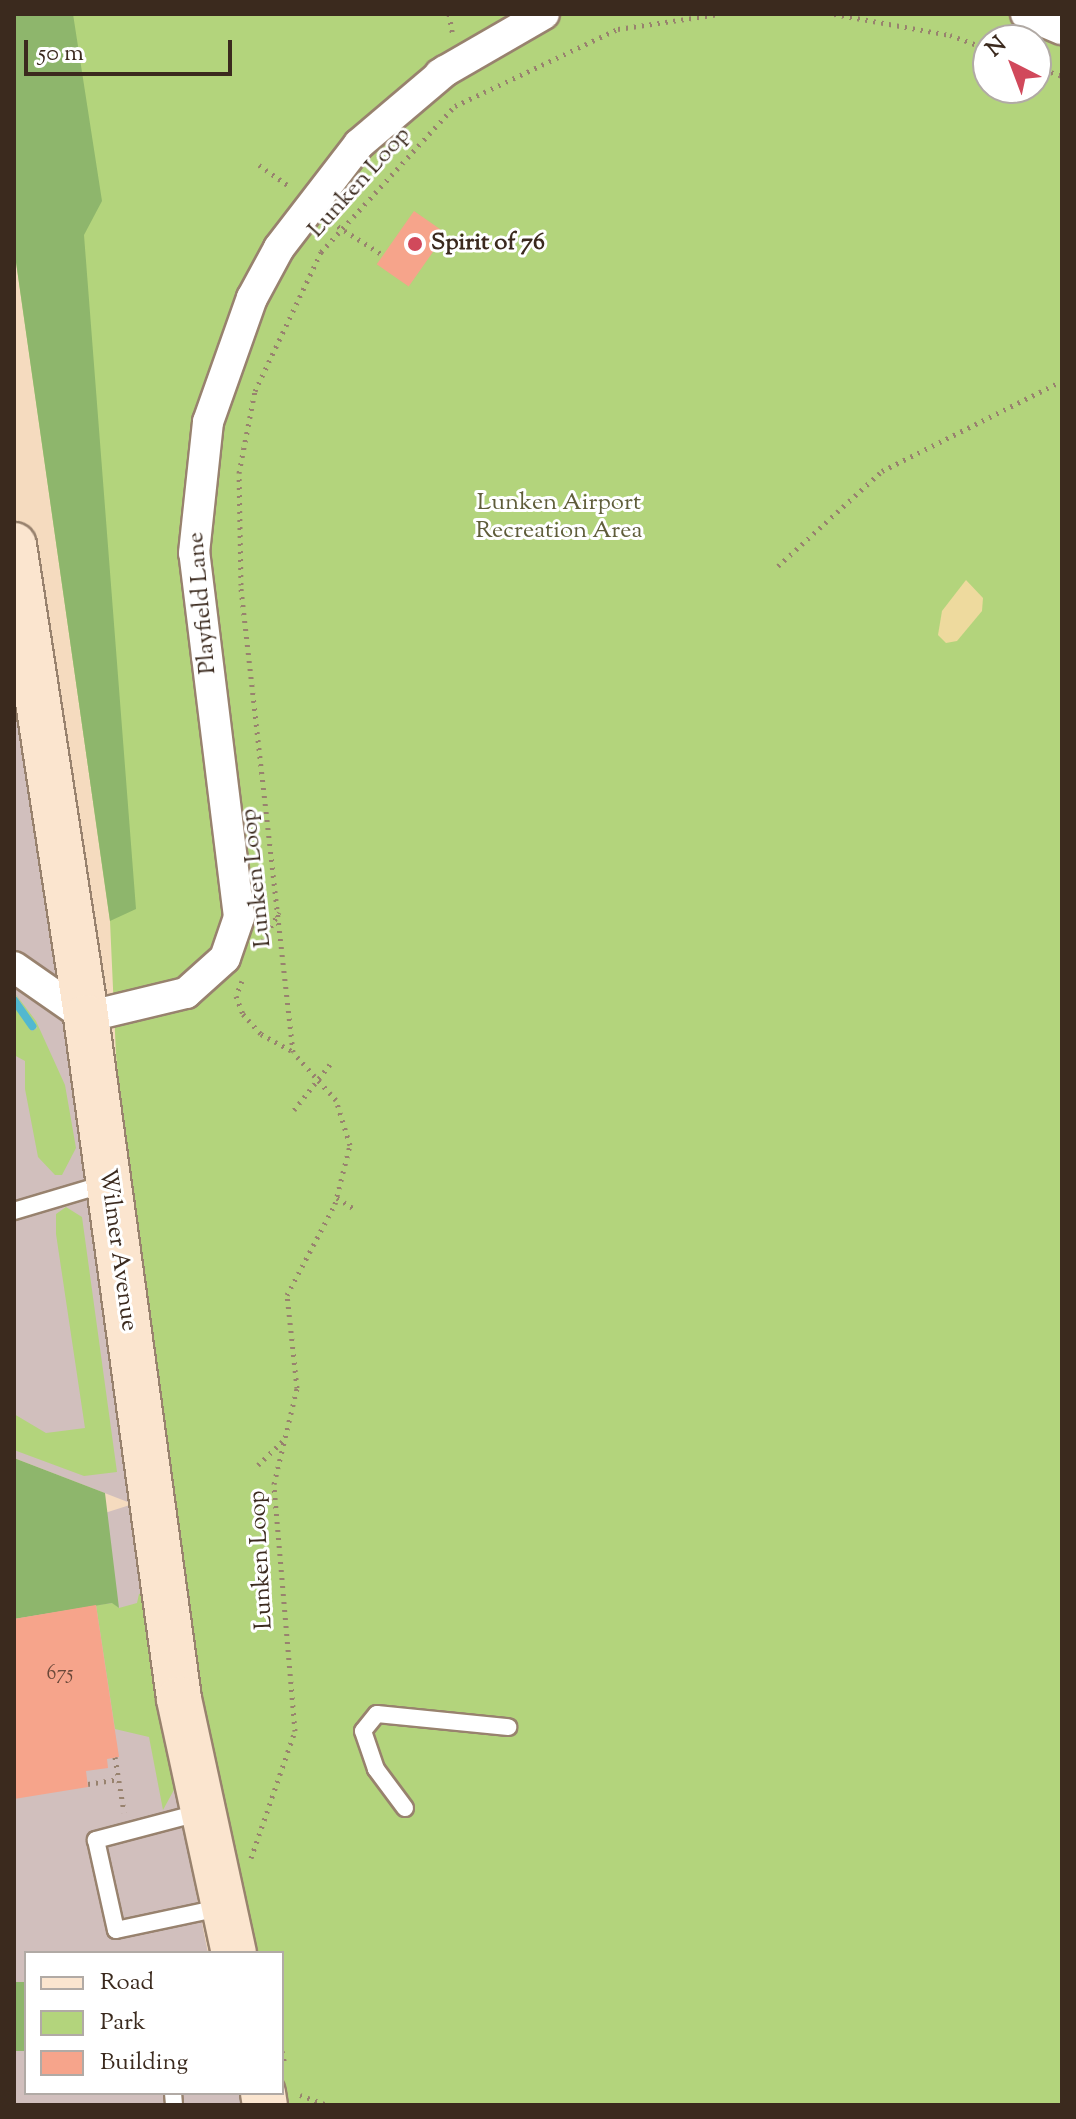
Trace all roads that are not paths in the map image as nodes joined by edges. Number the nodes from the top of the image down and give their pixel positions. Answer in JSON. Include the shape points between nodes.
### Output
{"nodes":[{"id":1,"x":544,"y":14,"type":"edge"},
{"id":2,"x":1026,"y":14,"type":"edge"},
{"id":3,"x":1062,"y":29,"type":"edge"},
{"id":4,"x":14,"y":545,"type":"edge"},
{"id":5,"x":14,"y":967,"type":"edge"},
{"id":6,"x":86,"y":1017,"type":"junction"},
{"id":7,"x":108,"y":1183,"type":"junction"},
{"id":8,"x":14,"y":1211,"type":"edge"},
{"id":9,"x":508,"y":1727,"type":"dead end"},
{"id":10,"x":405,"y":1808,"type":"dead end"},
{"id":11,"x":203,"y":1812,"type":"junction"},
{"id":12,"x":224,"y":1907,"type":"junction"},
{"id":13,"x":234,"y":1951,"type":"edge"}],
"edges":[{"from":1,"to":6,"type":"street","name":"Playfield Lane","via":[[442,72],[359,144],[279,248],[252,298],[208,422],[194,553],[239,917],[225,958],[186,993]]},
{"from":2,"to":3,"type":"street"},
{"from":4,"to":6,"type":"street","name":"Wilmer Avenue"},
{"from":5,"to":6,"type":"street"},
{"from":6,"to":7,"type":"street","name":"Wilmer Avenue"},
{"from":7,"to":8,"type":"lane"},
{"from":7,"to":11,"type":"street","name":"Wilmer Avenue","via":[[158,1563]]},
{"from":9,"to":10,"type":"lane","via":[[377,1714],[363,1731],[376,1769]]},
{"from":11,"to":12,"type":"street","name":"Wilmer Avenue"},
{"from":11,"to":12,"type":"lane","via":[[96,1840],[116,1930]]},
{"from":12,"to":13,"type":"street","name":"Wilmer Avenue"}]}
